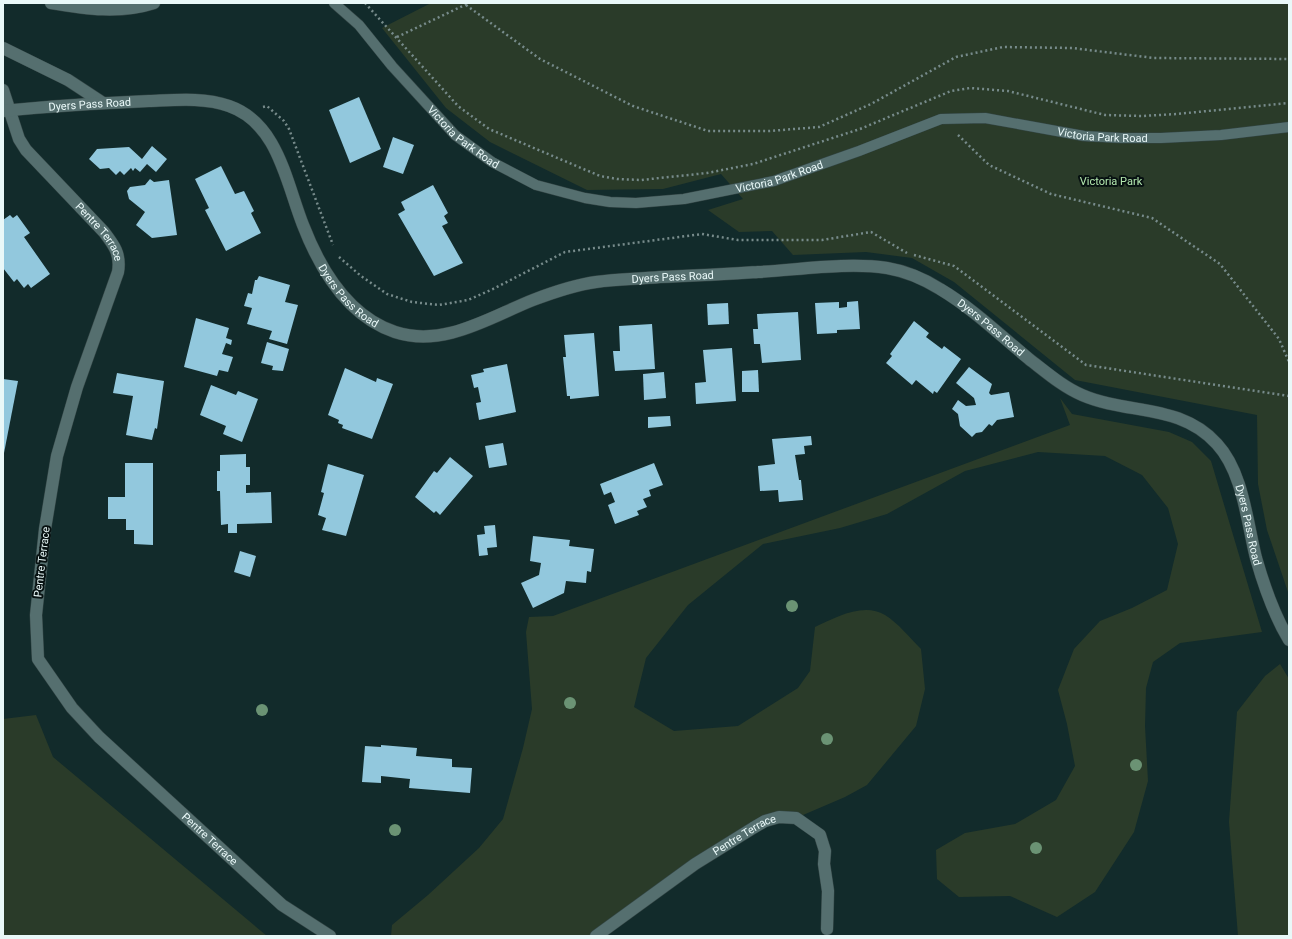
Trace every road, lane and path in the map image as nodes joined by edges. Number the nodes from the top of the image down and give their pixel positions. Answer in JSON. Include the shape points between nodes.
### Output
{"nodes":[{"id":1,"x":51,"y":3,"type":"edge"},
{"id":2,"x":154,"y":3,"type":"edge"},
{"id":3,"x":334,"y":3,"type":"edge"},
{"id":4,"x":365,"y":3,"type":"edge"},
{"id":5,"x":467,"y":4,"type":"edge"},
{"id":6,"x":397,"y":38,"type":"junction"},
{"id":7,"x":3,"y":48,"type":"edge"},
{"id":8,"x":1289,"y":59,"type":"edge"},
{"id":9,"x":3,"y":90,"type":"edge"},
{"id":10,"x":933,"y":99,"type":"junction"},
{"id":11,"x":103,"y":103,"type":"junction"},
{"id":12,"x":1289,"y":103,"type":"edge"},
{"id":13,"x":6,"y":111,"type":"edge"},
{"id":14,"x":941,"y":119,"type":"junction"},
{"id":15,"x":1289,"y":127,"type":"edge"},
{"id":16,"x":1289,"y":362,"type":"edge"},
{"id":17,"x":1289,"y":640,"type":"edge"},
{"id":18,"x":827,"y":929,"type":"dead end"},
{"id":19,"x":330,"y":936,"type":"edge"},
{"id":20,"x":596,"y":936,"type":"edge"}],
"edges":[{"from":1,"to":2,"type":"street","via":[[101,10],[128,9]]},
{"from":3,"to":14,"type":"lane","name":"Victoria Park Road","via":[[359,25],[392,66],[455,135],[492,162],[536,185],[585,198],[636,203],[684,200],[774,181]]},
{"from":4,"to":6,"type":"path"},
{"from":5,"to":6,"type":"path"},
{"from":5,"to":8,"type":"path","via":[[540,59],[633,106],[708,131],[770,132],[819,127],[870,104],[956,57],[1003,47],[1072,48],[1154,58]]},
{"from":6,"to":10,"type":"path","via":[[458,106],[489,129],[600,176],[617,179],[641,180],[707,173],[753,164],[860,130]]},
{"from":7,"to":11,"type":"street","via":[[68,80]]},
{"from":9,"to":13,"type":"street","name":"Pentre Terrace"},
{"from":10,"to":12,"type":"path","via":[[951,91],[970,88],[1008,91],[1105,115],[1142,116]]},
{"from":10,"to":14,"type":"path"},
{"from":11,"to":13,"type":"street","name":"Dyers Pass Road"},
{"from":11,"to":17,"type":"street","name":"Dyers Pass Road","via":[[204,100],[225,104],[245,112],[270,140],[316,254],[337,289],[366,317],[384,328],[404,335],[434,336],[454,332],[561,290],[612,280],[842,267],[886,268],[920,278],[965,305],[1043,370],[1070,389],[1102,402],[1173,416],[1198,428],[1216,443],[1225,454],[1237,478],[1262,575],[1271,603]]},
{"from":13,"to":19,"type":"street","name":"Pentre Terrace","via":[[26,150],[104,232],[113,243],[119,258],[118,272],[77,387],[57,456],[45,529],[36,615],[38,659],[72,708],[99,737],[282,905]]},
{"from":14,"to":15,"type":"lane","name":"Victoria Park Road","via":[[985,118],[1084,136],[1121,138],[1221,135]]},
{"from":14,"to":16,"type":"path","via":[[989,165],[1051,194],[1152,218],[1220,264],[1279,339]]},
{"from":18,"to":20,"type":"street","name":"Pentre Terrace","via":[[825,851],[820,835],[796,818],[779,818],[765,821],[695,864]]}]}
